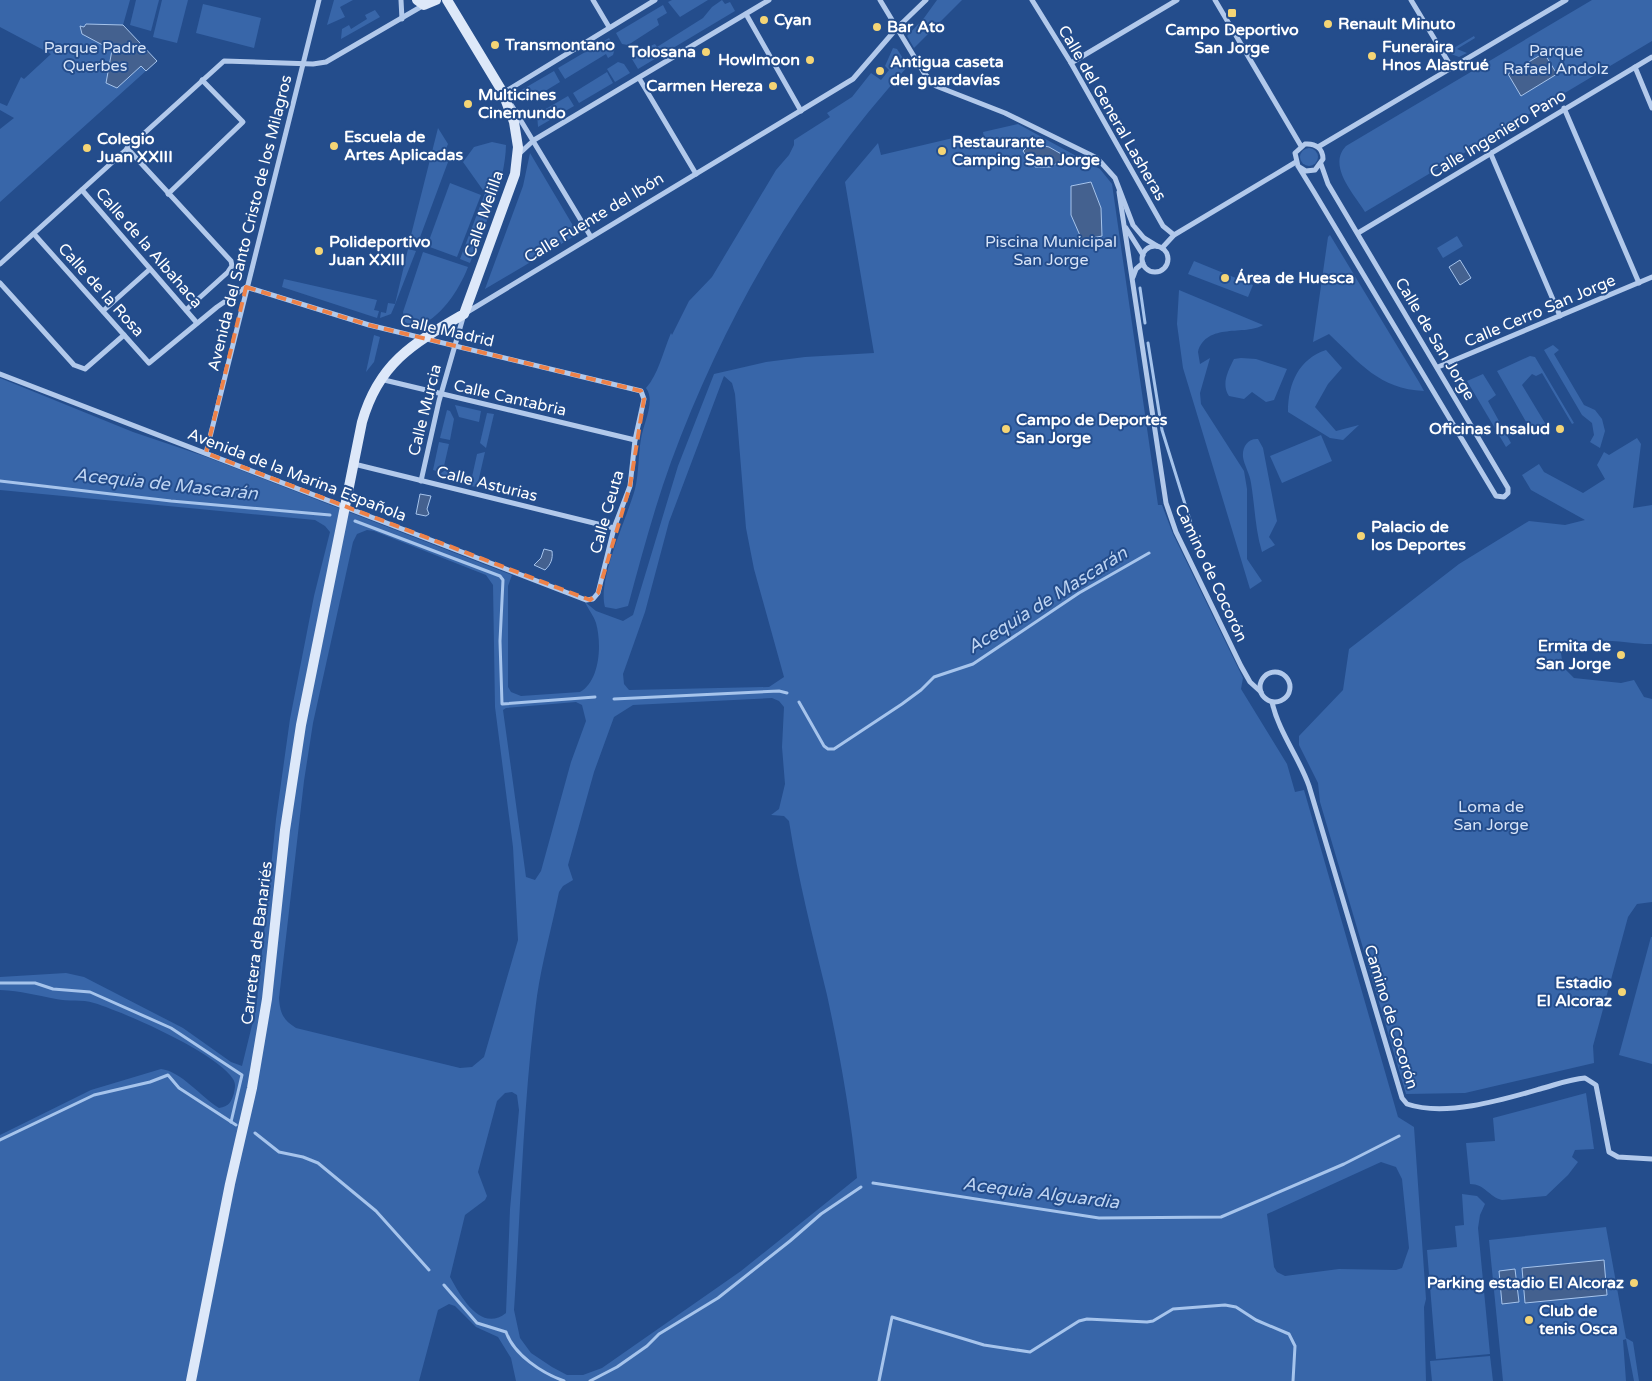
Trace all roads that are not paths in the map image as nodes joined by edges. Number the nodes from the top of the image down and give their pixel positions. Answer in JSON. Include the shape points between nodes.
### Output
{"nodes":[{"id":1,"x":319,"y":0,"type":"edge"},
{"id":2,"x":401,"y":0,"type":"edge"},
{"id":3,"x":436,"y":0,"type":"edge"},
{"id":4,"x":447,"y":0,"type":"edge"},
{"id":5,"x":593,"y":0,"type":"edge"},
{"id":6,"x":654,"y":0,"type":"edge"},
{"id":7,"x":769,"y":0,"type":"edge"},
{"id":8,"x":880,"y":0,"type":"edge"},
{"id":9,"x":926,"y":0,"type":"edge"},
{"id":10,"x":1032,"y":0,"type":"edge"},
{"id":11,"x":1177,"y":0,"type":"edge"},
{"id":12,"x":1215,"y":0,"type":"edge"},
{"id":13,"x":1411,"y":0,"type":"edge"},
{"id":14,"x":1566,"y":0,"type":"edge"},
{"id":15,"x":420,"y":2,"type":"edge"},
{"id":16,"x":746,"y":14,"type":"junction"},
{"id":17,"x":402,"y":18,"type":"junction"},
{"id":18,"x":609,"y":27,"type":"junction"},
{"id":19,"x":897,"y":28,"type":"junction"},
{"id":20,"x":1652,"y":57,"type":"edge"},
{"id":21,"x":1071,"y":63,"type":"junction"},
{"id":22,"x":303,"y":64,"type":"junction"},
{"id":23,"x":1635,"y":67,"type":"junction"},
{"id":24,"x":1452,"y":68,"type":"junction"},
{"id":25,"x":639,"y":78,"type":"junction"},
{"id":26,"x":202,"y":80,"type":"junction"},
{"id":27,"x":502,"y":91,"type":"junction"},
{"id":28,"x":1564,"y":108,"type":"junction"},
{"id":29,"x":1652,"y":108,"type":"edge"},
{"id":30,"x":801,"y":111,"type":"junction"},
{"id":31,"x":534,"y":140,"type":"junction"},
{"id":32,"x":1301,"y":146,"type":"junction"},
{"id":33,"x":1318,"y":147,"type":"junction"},
{"id":34,"x":127,"y":148,"type":"junction"},
{"id":35,"x":1490,"y":152,"type":"junction"},
{"id":36,"x":518,"y":155,"type":"junction"},
{"id":37,"x":1297,"y":164,"type":"junction"},
{"id":38,"x":1321,"y":164,"type":"junction"},
{"id":39,"x":696,"y":174,"type":"junction"},
{"id":40,"x":82,"y":190,"type":"junction"},
{"id":41,"x":1119,"y":192,"type":"junction"},
{"id":42,"x":168,"y":194,"type":"junction"},
{"id":43,"x":1123,"y":220,"type":"junction"},
{"id":44,"x":1358,"y":233,"type":"junction"},
{"id":45,"x":34,"y":234,"type":"junction"},
{"id":46,"x":1174,"y":235,"type":"junction"},
{"id":47,"x":591,"y":237,"type":"junction"},
{"id":48,"x":1159,"y":247,"type":"junction"},
{"id":49,"x":1142,"y":255,"type":"junction"},
{"id":50,"x":1143,"y":263,"type":"junction"},
{"id":51,"x":0,"y":264,"type":"edge"},
{"id":52,"x":150,"y":269,"type":"junction"},
{"id":53,"x":1132,"y":278,"type":"junction"},
{"id":54,"x":1652,"y":278,"type":"edge"},
{"id":55,"x":0,"y":283,"type":"edge"},
{"id":56,"x":1638,"y":283,"type":"junction"},
{"id":57,"x":246,"y":287,"type":"junction"},
{"id":58,"x":186,"y":310,"type":"junction"},
{"id":59,"x":103,"y":311,"type":"junction"},
{"id":60,"x":464,"y":314,"type":"junction"},
{"id":61,"x":1560,"y":316,"type":"junction"},
{"id":62,"x":197,"y":323,"type":"junction"},
{"id":63,"x":124,"y":335,"type":"junction"},
{"id":64,"x":420,"y":339,"type":"junction"},
{"id":65,"x":454,"y":346,"type":"junction"},
{"id":66,"x":149,"y":363,"type":"joint"},
{"id":67,"x":1438,"y":366,"type":"junction"},
{"id":68,"x":0,"y":374,"type":"edge"},
{"id":69,"x":380,"y":379,"type":"junction"},
{"id":70,"x":643,"y":393,"type":"joint"},
{"id":71,"x":442,"y":395,"type":"junction"},
{"id":72,"x":635,"y":440,"type":"junction"},
{"id":73,"x":206,"y":453,"type":"junction"},
{"id":74,"x":354,"y":464,"type":"junction"},
{"id":75,"x":421,"y":481,"type":"junction"},
{"id":76,"x":345,"y":507,"type":"junction"},
{"id":77,"x":614,"y":528,"type":"junction"},
{"id":78,"x":586,"y":600,"type":"joint"},
{"id":79,"x":1261,"y":692,"type":"junction"},
{"id":80,"x":1272,"y":702,"type":"junction"},
{"id":81,"x":1652,"y":1159,"type":"edge"},
{"id":82,"x":191,"y":1381,"type":"edge"}],
"edges":[{"from":1,"to":22,"type":"street","name":"Avenida del Santo Cristo de los Milagros"},
{"from":2,"to":17,"type":"street"},
{"from":3,"to":15,"type":"street"},
{"from":4,"to":27,"type":"street","name":"Calle Melilla"},
{"from":5,"to":18,"type":"street"},
{"from":6,"to":18,"type":"street"},
{"from":7,"to":16,"type":"street"},
{"from":8,"to":19,"type":"street"},
{"from":9,"to":19,"type":"street","name":"Calle Fuente del Ibón"},
{"from":10,"to":21,"type":"street","name":"Calle del General Lasheras"},
{"from":11,"to":21,"type":"street"},
{"from":12,"to":32,"type":"street"},
{"from":13,"to":24,"type":"street"},
{"from":14,"to":24,"type":"street"},
{"from":15,"to":17,"type":"street"},
{"from":16,"to":25,"type":"street"},
{"from":16,"to":30,"type":"street"},
{"from":17,"to":22,"type":"street","via":[[332,60]]},
{"from":18,"to":27,"type":"street"},
{"from":19,"to":30,"type":"street","name":"Calle Fuente del Ibón","via":[[853,79]]},
{"from":19,"to":41,"type":"street","via":[[924,73],[936,86],[1005,113],[1097,158],[1111,172]]},
{"from":20,"to":23,"type":"street","name":"Calle Ingeniero Pano"},
{"from":21,"to":46,"type":"street","name":"Calle del General Lasheras","via":[[1163,226]]},
{"from":22,"to":26,"type":"street","via":[[227,60]]},
{"from":22,"to":57,"type":"street","name":"Avenida del Santo Cristo de los Milagros"},
{"from":23,"to":28,"type":"street","name":"Calle Ingeniero Pano"},
{"from":23,"to":29,"type":"street"},
{"from":24,"to":33,"type":"street"},
{"from":25,"to":31,"type":"street"},
{"from":25,"to":39,"type":"street"},
{"from":26,"to":34,"type":"street"},
{"from":26,"to":42,"type":"street","via":[[243,122]]},
{"from":27,"to":31,"type":"street"},
{"from":27,"to":36,"type":"street","name":"Calle Melilla","via":[[514,122]]},
{"from":28,"to":35,"type":"street","name":"Calle Ingeniero Pano"},
{"from":28,"to":56,"type":"street"},
{"from":30,"to":39,"type":"street","name":"Calle Fuente del Ibón"},
{"from":31,"to":36,"type":"street"},
{"from":31,"to":47,"type":"street"},
{"from":32,"to":33,"type":"street","via":[[1310,143]]},
{"from":32,"to":37,"type":"street","via":[[1295,153]]},
{"from":33,"to":38,"type":"street","via":[[1322,155]]},
{"from":34,"to":40,"type":"street"},
{"from":34,"to":42,"type":"street"},
{"from":35,"to":44,"type":"street","name":"Calle Ingeniero Pano"},
{"from":35,"to":61,"type":"street"},
{"from":36,"to":60,"type":"street","name":"Calle Melilla","via":[[515,174]]},
{"from":37,"to":38,"type":"street","via":[[1310,171]]},
{"from":37,"to":46,"type":"street"},
{"from":37,"to":67,"type":"street","name":"Calle de San Jorge","via":[[1496,496],[1504,497],[1508,488]]},
{"from":38,"to":44,"type":"street","name":"Calle de San Jorge","via":[[1328,184]]},
{"from":39,"to":47,"type":"street","name":"Calle Fuente del Ibón"},
{"from":40,"to":45,"type":"street"},
{"from":40,"to":52,"type":"street","name":"Calle de la Albahaca"},
{"from":41,"to":43,"type":"street","name":"Camino de Cocorón"},
{"from":41,"to":48,"type":"street","via":[[1134,225],[1144,238]]},
{"from":42,"to":58,"type":"street","via":[[231,261],[232,266]]},
{"from":43,"to":49,"type":"street","name":"Camino de Cocorón"},
{"from":43,"to":53,"type":"street","name":"Camino de Cocorón"},
{"from":44,"to":67,"type":"street","name":"Calle de San Jorge"},
{"from":45,"to":51,"type":"street"},
{"from":45,"to":59,"type":"street","name":"Calle de la Rosa"},
{"from":46,"to":48,"type":"street"},
{"from":47,"to":60,"type":"street","name":"Calle Fuente del Ibón"},
{"from":48,"to":49,"type":"street","via":[[1147,249]]},
{"from":48,"to":50,"type":"street","via":[[1168,259],[1162,270],[1152,272]]},
{"from":49,"to":50,"type":"street"},
{"from":50,"to":53,"type":"street"},
{"from":52,"to":58,"type":"street","name":"Calle de la Albahaca"},
{"from":52,"to":59,"type":"street"},
{"from":53,"to":79,"type":"street","name":"Camino de Cocorón","via":[[1170,518],[1241,666],[1250,682]]},
{"from":54,"to":56,"type":"street","name":"Calle Cerro San Jorge"},
{"from":55,"to":63,"type":"street","via":[[74,365],[85,369]]},
{"from":56,"to":61,"type":"street","name":"Calle Cerro San Jorge"},
{"from":57,"to":62,"type":"street","name":"Calle de la Albahaca"},
{"from":57,"to":64,"type":"street","name":"Calle Madrid"},
{"from":57,"to":73,"type":"street","name":"Avenida del Santo Cristo de los Milagros"},
{"from":58,"to":62,"type":"street","name":"Calle de la Albahaca"},
{"from":59,"to":63,"type":"street","name":"Calle de la Rosa"},
{"from":60,"to":64,"type":"street","name":"Calle Fuente del Ibón"},
{"from":60,"to":65,"type":"street","name":"Calle Melilla"},
{"from":61,"to":67,"type":"street","name":"Calle Cerro San Jorge"},
{"from":62,"to":66,"type":"street","name":"Calle de la Albahaca"},
{"from":63,"to":66,"type":"street","name":"Calle de la Rosa"},
{"from":64,"to":65,"type":"street","name":"Calle Madrid"},
{"from":64,"to":69,"type":"street","name":"Calle Fuente del Ibón","via":[[398,357]]},
{"from":65,"to":70,"type":"street","name":"Calle Madrid"},
{"from":65,"to":71,"type":"street","name":"Calle Murcia"},
{"from":68,"to":73,"type":"street","name":"Avenida de la Marina Española"},
{"from":69,"to":71,"type":"street","name":"Calle Cantabria"},
{"from":69,"to":74,"type":"street","name":"Calle Fuente del Ibón","via":[[366,407]]},
{"from":70,"to":72,"type":"street","name":"Calle Ceuta"},
{"from":71,"to":72,"type":"street","name":"Calle Cantabria"},
{"from":71,"to":75,"type":"street","name":"Calle Murcia"},
{"from":72,"to":77,"type":"street","name":"Calle Ceuta","via":[[630,486]]},
{"from":73,"to":76,"type":"street","name":"Avenida de la Marina Española"},
{"from":74,"to":75,"type":"street","name":"Calle Asturias"},
{"from":74,"to":76,"type":"street","name":"Calle Fuente del Ibón"},
{"from":75,"to":77,"type":"street","name":"Calle Asturias"},
{"from":76,"to":78,"type":"street","name":"Avenida de la Marina Española"},
{"from":76,"to":82,"type":"street","name":"Carretera de Banariés","via":[[300,725],[267,999],[252,1088]]},
{"from":77,"to":78,"type":"street","name":"Calle Ceuta","via":[[598,593],[593,599]]},
{"from":79,"to":80,"type":"street"},
{"from":79,"to":80,"type":"street","via":[[1261,682],[1268,674],[1278,672],[1287,678],[1291,688],[1287,697],[1278,703]]},
{"from":80,"to":81,"type":"street","name":"Camino de Cocorón","via":[[1280,728],[1304,772],[1402,1098],[1407,1104],[1458,1107],[1585,1078],[1596,1085],[1609,1152],[1618,1157]]}]}
